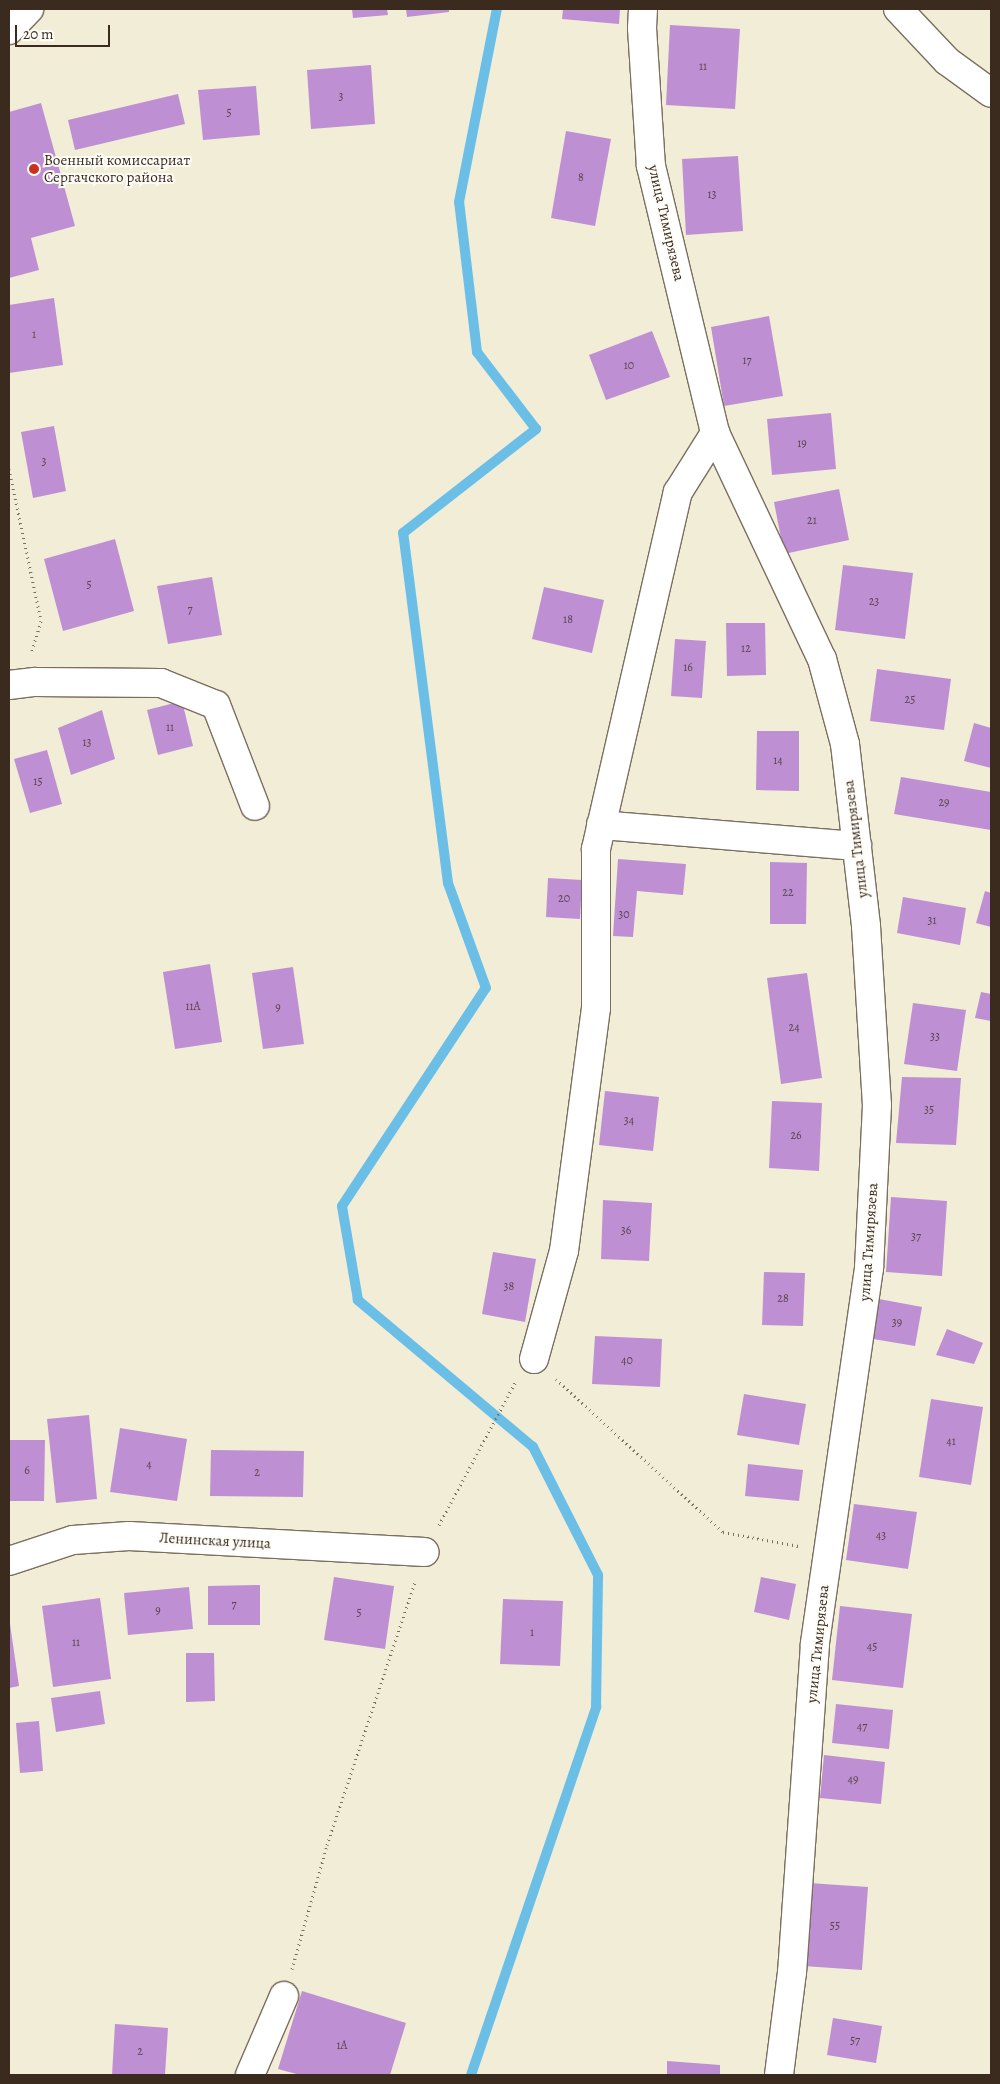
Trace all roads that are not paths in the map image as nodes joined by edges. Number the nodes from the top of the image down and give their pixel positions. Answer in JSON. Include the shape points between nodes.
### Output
{"nodes":[{"id":1,"x":28,"y":9,"type":"edge"},
{"id":2,"x":643,"y":9,"type":"edge"},
{"id":3,"x":898,"y":9,"type":"edge"},
{"id":4,"x":9,"y":12,"type":"edge"},
{"id":5,"x":9,"y":30,"type":"edge"},
{"id":6,"x":991,"y":93,"type":"edge"},
{"id":7,"x":716,"y":433,"type":"junction"},
{"id":8,"x":9,"y":685,"type":"edge"},
{"id":9,"x":255,"y":806,"type":"dead end"},
{"id":10,"x":601,"y":825,"type":"junction"},
{"id":11,"x":857,"y":846,"type":"junction"},
{"id":12,"x":526,"y":1368,"type":"road end"},
{"id":13,"x":425,"y":1552,"type":"road end"},
{"id":14,"x":9,"y":1561,"type":"edge"},
{"id":15,"x":284,"y":1996,"type":"road end"},
{"id":16,"x":250,"y":2075,"type":"edge"},
{"id":17,"x":779,"y":2075,"type":"edge"}],
"edges":[{"from":1,"to":4,"type":"street"},
{"from":1,"to":5,"type":"street"},
{"from":2,"to":7,"type":"street","name":"улица Тимирязева","via":[[651,166]]},
{"from":3,"to":6,"type":"street","via":[[947,61]]},
{"from":7,"to":10,"type":"street","via":[[678,492]]},
{"from":7,"to":11,"type":"street","name":"улица Тимирязева","via":[[822,659],[845,744]]},
{"from":8,"to":9,"type":"street","via":[[35,682],[161,683],[216,705]]},
{"from":10,"to":11,"type":"street"},
{"from":10,"to":12,"type":"street","via":[[596,849],[596,1008],[564,1251]]},
{"from":11,"to":17,"type":"street","name":"улица Тимирязева","via":[[866,926],[877,1105],[870,1268],[815,1644],[792,1972]]},
{"from":13,"to":14,"type":"street","name":"Ленинская улица","via":[[129,1536],[73,1540]]},
{"from":15,"to":16,"type":"street"}]}
